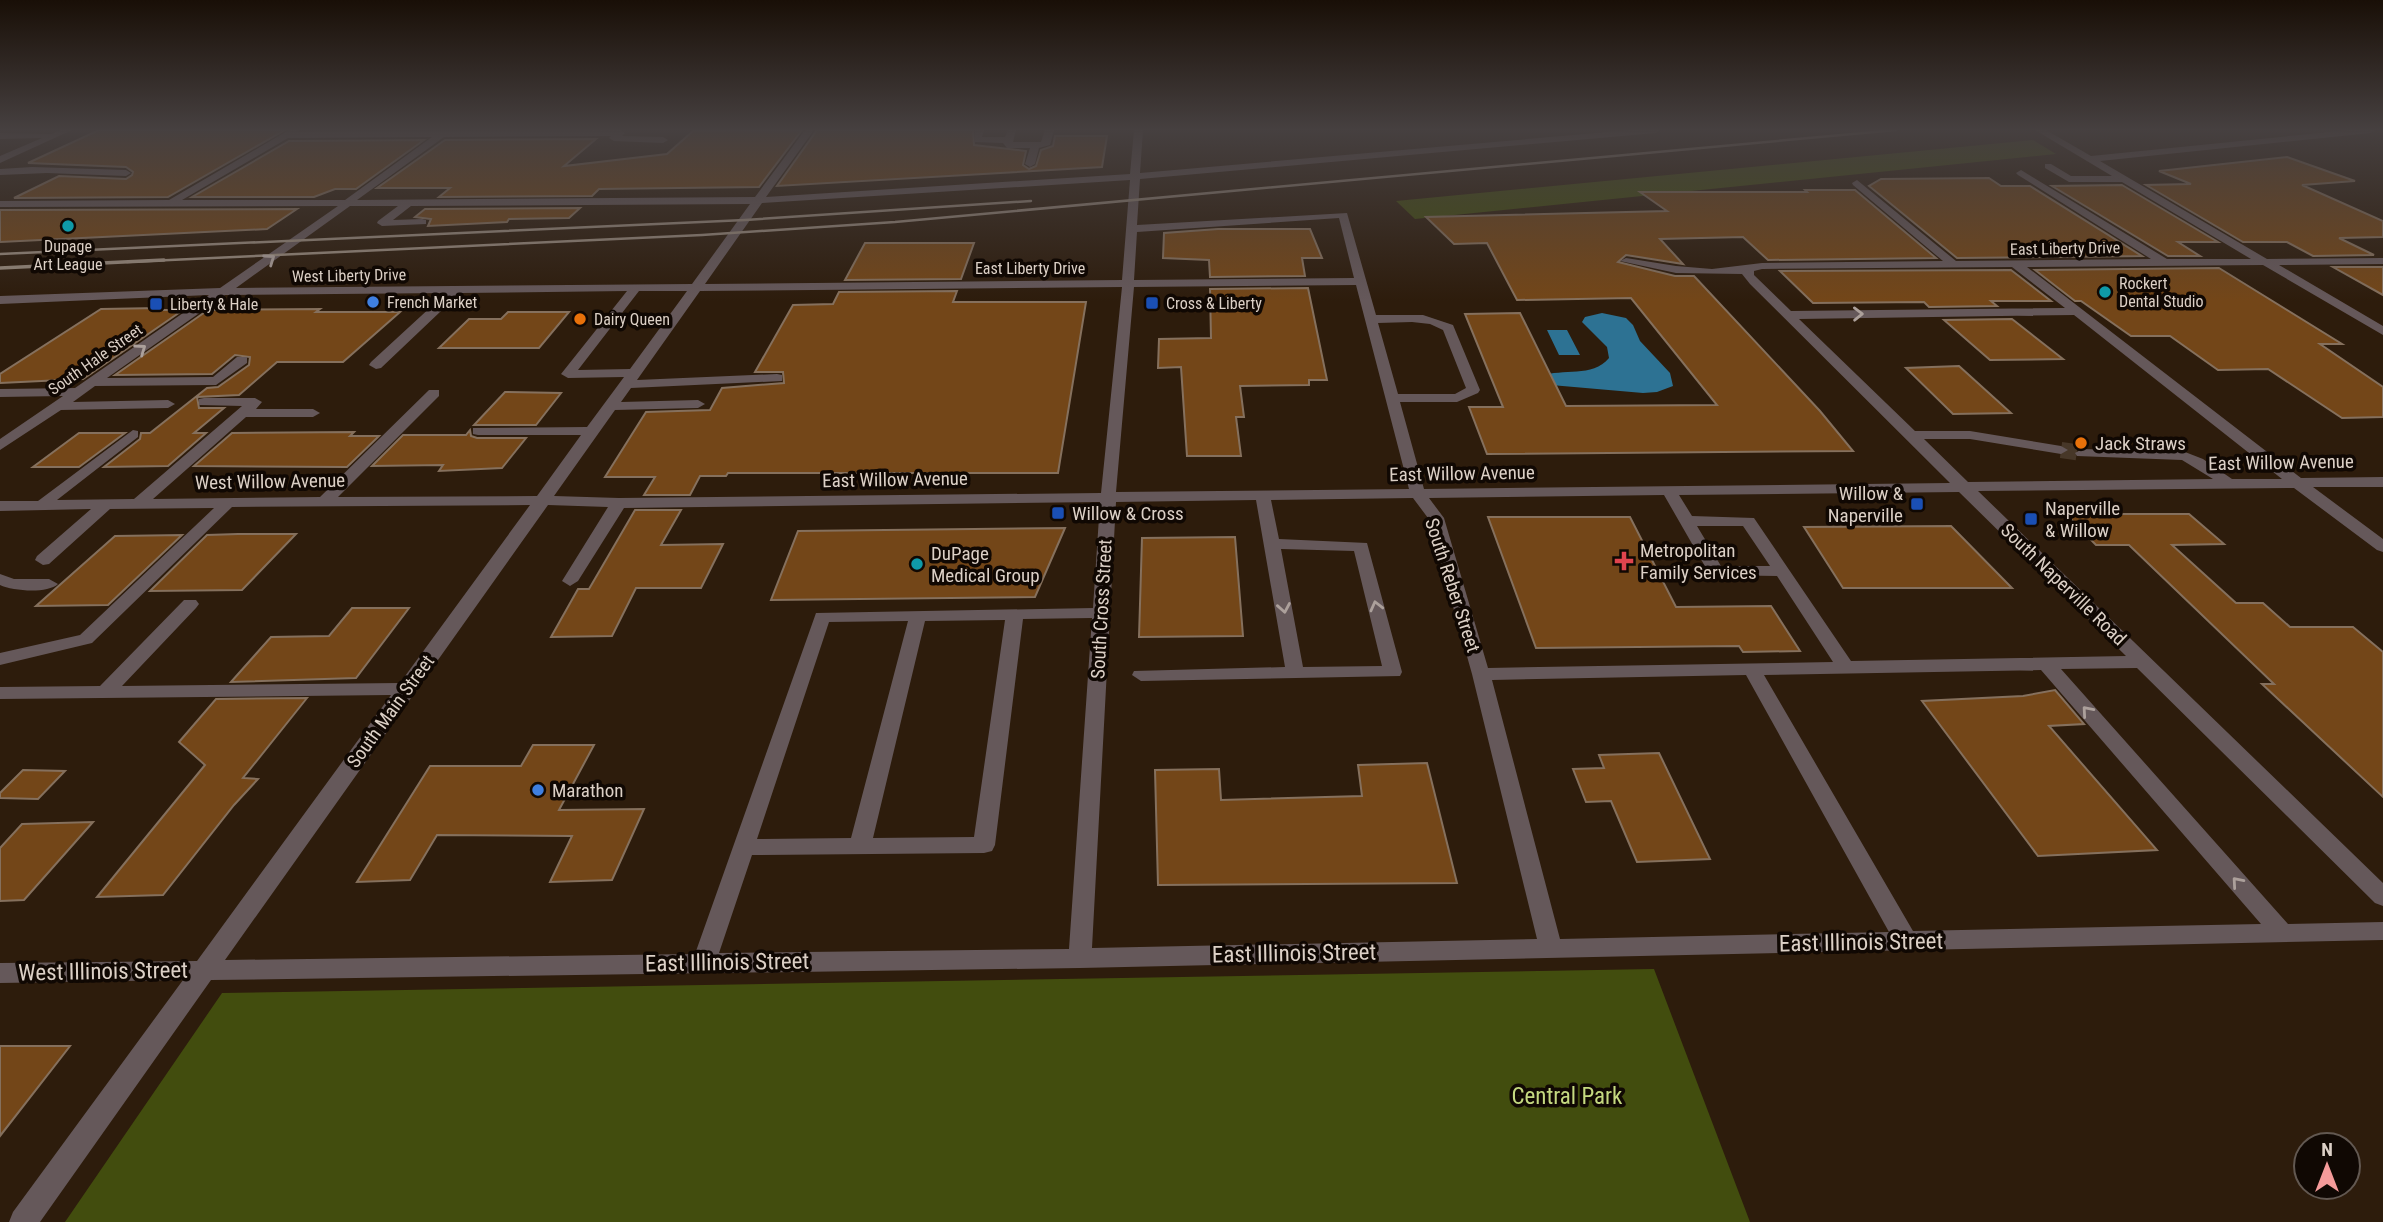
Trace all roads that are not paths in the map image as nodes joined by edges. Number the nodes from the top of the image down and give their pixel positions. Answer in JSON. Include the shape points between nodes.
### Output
{"nodes":[{"id":1,"x":197,"y":187,"type":"edge"},
{"id":2,"x":369,"y":187,"type":"edge"},
{"id":3,"x":768,"y":187,"type":"edge"},
{"id":4,"x":977,"y":187,"type":"edge"},
{"id":5,"x":1133,"y":187,"type":"edge"},
{"id":6,"x":1862,"y":187,"type":"edge"},
{"id":7,"x":2043,"y":187,"type":"edge"},
{"id":8,"x":2138,"y":187,"type":"edge"},
{"id":9,"x":758,"y":201,"type":"junction"},
{"id":10,"x":172,"y":202,"type":"junction"},
{"id":11,"x":347,"y":203,"type":"junction"},
{"id":12,"x":0,"y":204,"type":"edge"},
{"id":13,"x":407,"y":204,"type":"junction"},
{"id":14,"x":422,"y":222,"type":"dead end"},
{"id":15,"x":1131,"y":229,"type":"junction"},
{"id":16,"x":1626,"y":261,"type":"dead end"},
{"id":17,"x":2383,"y":261,"type":"edge"},
{"id":18,"x":2163,"y":262,"type":"junction"},
{"id":19,"x":2267,"y":262,"type":"junction"},
{"id":20,"x":2015,"y":264,"type":"junction"},
{"id":21,"x":1954,"y":265,"type":"junction"},
{"id":22,"x":1748,"y":271,"type":"junction"},
{"id":23,"x":1361,"y":281,"type":"junction"},
{"id":24,"x":1129,"y":283,"type":"junction"},
{"id":25,"x":698,"y":285,"type":"junction"},
{"id":26,"x":637,"y":286,"type":"junction"},
{"id":27,"x":457,"y":289,"type":"junction"},
{"id":28,"x":222,"y":292,"type":"junction"},
{"id":29,"x":0,"y":300,"type":"edge"},
{"id":30,"x":2077,"y":311,"type":"junction"},
{"id":31,"x":1790,"y":315,"type":"junction"},
{"id":32,"x":1371,"y":319,"type":"junction"},
{"id":33,"x":2383,"y":331,"type":"edge"},
{"id":34,"x":242,"y":360,"type":"dead end"},
{"id":35,"x":376,"y":365,"type":"dead end"},
{"id":36,"x":777,"y":378,"type":"dead end"},
{"id":37,"x":631,"y":379,"type":"junction"},
{"id":38,"x":93,"y":382,"type":"junction"},
{"id":39,"x":78,"y":392,"type":"junction"},
{"id":40,"x":0,"y":393,"type":"edge"},
{"id":41,"x":434,"y":393,"type":"dead end"},
{"id":42,"x":1392,"y":398,"type":"junction"},
{"id":43,"x":204,"y":402,"type":"dead end"},
{"id":44,"x":168,"y":404,"type":"dead end"},
{"id":45,"x":698,"y":404,"type":"dead end"},
{"id":46,"x":58,"y":406,"type":"junction"},
{"id":47,"x":611,"y":406,"type":"junction"},
{"id":48,"x":242,"y":413,"type":"junction"},
{"id":49,"x":313,"y":413,"type":"dead end"},
{"id":50,"x":478,"y":431,"type":"dead end"},
{"id":51,"x":593,"y":431,"type":"junction"},
{"id":52,"x":133,"y":434,"type":"dead end"},
{"id":53,"x":1911,"y":435,"type":"junction"},
{"id":54,"x":0,"y":446,"type":"edge"},
{"id":55,"x":2061,"y":450,"type":"tunnel mouth"},
{"id":56,"x":2082,"y":453,"type":"tunnel mouth"},
{"id":57,"x":2383,"y":482,"type":"edge"},
{"id":58,"x":2296,"y":483,"type":"junction"},
{"id":59,"x":2229,"y":484,"type":"junction"},
{"id":60,"x":1965,"y":488,"type":"junction"},
{"id":61,"x":1669,"y":491,"type":"junction"},
{"id":62,"x":1418,"y":494,"type":"junction"},
{"id":63,"x":1263,"y":496,"type":"junction"},
{"id":64,"x":1108,"y":498,"type":"junction"},
{"id":65,"x":324,"y":502,"type":"junction"},
{"id":66,"x":541,"y":502,"type":"junction"},
{"id":67,"x":228,"y":503,"type":"junction"},
{"id":68,"x":620,"y":503,"type":"junction"},
{"id":69,"x":107,"y":504,"type":"junction"},
{"id":70,"x":138,"y":504,"type":"junction"},
{"id":71,"x":42,"y":505,"type":"junction"},
{"id":72,"x":0,"y":506,"type":"edge"},
{"id":73,"x":1687,"y":522,"type":"junction"},
{"id":74,"x":1273,"y":544,"type":"junction"},
{"id":75,"x":2383,"y":547,"type":"edge"},
{"id":76,"x":43,"y":560,"type":"dead end"},
{"id":77,"x":1783,"y":571,"type":"junction"},
{"id":78,"x":0,"y":579,"type":"edge"},
{"id":79,"x":570,"y":581,"type":"dead end"},
{"id":80,"x":49,"y":584,"type":"dead end"},
{"id":81,"x":190,"y":604,"type":"dead end"},
{"id":82,"x":1101,"y":612,"type":"junction"},
{"id":83,"x":1015,"y":614,"type":"junction"},
{"id":84,"x":918,"y":615,"type":"junction"},
{"id":85,"x":0,"y":659,"type":"edge"},
{"id":86,"x":2143,"y":662,"type":"junction"},
{"id":87,"x":2045,"y":663,"type":"junction"},
{"id":88,"x":1845,"y":666,"type":"junction"},
{"id":89,"x":1752,"y":668,"type":"junction"},
{"id":90,"x":1295,"y":673,"type":"junction"},
{"id":91,"x":1481,"y":674,"type":"junction"},
{"id":92,"x":1141,"y":675,"type":"dead end"},
{"id":93,"x":407,"y":689,"type":"junction"},
{"id":94,"x":105,"y":692,"type":"junction"},
{"id":95,"x":0,"y":694,"type":"edge"},
{"id":96,"x":859,"y":846,"type":"junction"},
{"id":97,"x":743,"y":847,"type":"junction"},
{"id":98,"x":2383,"y":897,"type":"edge"},
{"id":99,"x":2383,"y":931,"type":"edge"},
{"id":100,"x":2282,"y":933,"type":"junction"},
{"id":101,"x":1907,"y":942,"type":"junction"},
{"id":102,"x":1550,"y":947,"type":"junction"},
{"id":103,"x":1080,"y":958,"type":"junction"},
{"id":104,"x":704,"y":963,"type":"junction"},
{"id":105,"x":205,"y":969,"type":"junction"},
{"id":106,"x":0,"y":972,"type":"edge"},
{"id":107,"x":23,"y":1222,"type":"edge"}],
"edges":[{"from":1,"to":10,"type":"street"},
{"from":2,"to":11,"type":"street","name":"South Hale Street"},
{"from":3,"to":9,"type":"street","name":"South Main Street"},
{"from":4,"to":9,"type":"street"},
{"from":5,"to":15,"type":"street","name":"South Cross Street"},
{"from":6,"to":21,"type":"street"},
{"from":7,"to":18,"type":"street"},
{"from":8,"to":19,"type":"street"},
{"from":9,"to":13,"type":"street"},
{"from":9,"to":25,"type":"street","name":"South Main Street"},
{"from":10,"to":11,"type":"street"},
{"from":10,"to":12,"type":"street"},
{"from":11,"to":13,"type":"street"},
{"from":28,"to":11,"type":"street","name":"South Hale Street","one_way":true},
{"from":13,"to":14,"type":"street","via":[[382,223]]},
{"from":15,"to":23,"type":"street","name":"South Reber Street","via":[[1343,215]]},
{"from":15,"to":24,"type":"street","name":"South Cross Street"},
{"from":16,"to":22,"type":"street","name":"East Liberty Drive","via":[[1662,270]]},
{"from":17,"to":19,"type":"street","name":"East Liberty Drive"},
{"from":18,"to":19,"type":"street","name":"East Liberty Drive"},
{"from":18,"to":20,"type":"street","name":"East Liberty Drive"},
{"from":19,"to":33,"type":"street"},
{"from":20,"to":21,"type":"street","name":"East Liberty Drive"},
{"from":20,"to":30,"type":"street"},
{"from":21,"to":22,"type":"street","name":"East Liberty Drive","via":[[1762,266]]},
{"from":22,"to":31,"type":"street","name":"South Naperville Road"},
{"from":23,"to":24,"type":"street","name":"East Liberty Drive"},
{"from":23,"to":32,"type":"street","name":"South Reber Street"},
{"from":24,"to":25,"type":"street","name":"East Liberty Drive"},
{"from":24,"to":64,"type":"street","name":"South Cross Street"},
{"from":25,"to":26,"type":"street","name":"West Liberty Drive"},
{"from":25,"to":37,"type":"street","name":"South Main Street"},
{"from":26,"to":27,"type":"street","name":"West Liberty Drive"},
{"from":26,"to":37,"type":"street","via":[[568,374]]},
{"from":27,"to":28,"type":"street","name":"West Liberty Drive"},
{"from":27,"to":35,"type":"street"},
{"from":28,"to":29,"type":"street","name":"West Liberty Drive"},
{"from":38,"to":28,"type":"street","name":"South Hale Street","one_way":true},
{"from":31,"to":30,"type":"street","one_way":true},
{"from":30,"to":58,"type":"street"},
{"from":31,"to":53,"type":"street","name":"South Naperville Road"},
{"from":32,"to":42,"type":"street","name":"South Reber Street"},
{"from":32,"to":42,"type":"street","via":[[1444,324],[1473,390],[1457,398]]},
{"from":34,"to":38,"type":"street","via":[[216,381]]},
{"from":36,"to":37,"type":"street"},
{"from":37,"to":47,"type":"street","name":"South Main Street"},
{"from":38,"to":39,"type":"street","name":"South Hale Street"},
{"from":39,"to":40,"type":"street"},
{"from":39,"to":46,"type":"street","name":"South Hale Street"},
{"from":41,"to":65,"type":"street"},
{"from":42,"to":62,"type":"street","name":"South Reber Street"},
{"from":43,"to":48,"type":"street","via":[[255,401]]},
{"from":44,"to":46,"type":"street"},
{"from":45,"to":47,"type":"street"},
{"from":46,"to":54,"type":"street","name":"South Hale Street"},
{"from":47,"to":51,"type":"street","name":"South Main Street"},
{"from":48,"to":49,"type":"street"},
{"from":48,"to":70,"type":"street"},
{"from":50,"to":51,"type":"street"},
{"from":51,"to":66,"type":"street","name":"South Main Street"},
{"from":52,"to":71,"type":"street"},
{"from":53,"to":55,"type":"street","via":[[1970,435]]},
{"from":53,"to":60,"type":"street","name":"South Naperville Road"},
{"from":56,"to":59,"type":"street","via":[[2185,456]]},
{"from":57,"to":58,"type":"street","name":"East Willow Avenue"},
{"from":58,"to":59,"type":"street","name":"East Willow Avenue"},
{"from":58,"to":75,"type":"street"},
{"from":59,"to":60,"type":"street","name":"East Willow Avenue"},
{"from":60,"to":61,"type":"street","name":"East Willow Avenue"},
{"from":60,"to":86,"type":"street","name":"South Naperville Road"},
{"from":61,"to":62,"type":"street","name":"East Willow Avenue"},
{"from":61,"to":73,"type":"street"},
{"from":62,"to":63,"type":"street","name":"East Willow Avenue"},
{"from":62,"to":91,"type":"street","name":"South Reber Street","via":[[1436,518]]},
{"from":63,"to":64,"type":"street","name":"East Willow Avenue"},
{"from":63,"to":74,"type":"street"},
{"from":64,"to":68,"type":"street","name":"East Willow Avenue"},
{"from":64,"to":82,"type":"street","name":"South Cross Street"},
{"from":65,"to":66,"type":"street","name":"West Willow Avenue"},
{"from":65,"to":67,"type":"street","name":"West Willow Avenue"},
{"from":66,"to":68,"type":"street","name":"East Willow Avenue"},
{"from":66,"to":93,"type":"street","name":"South Main Street"},
{"from":67,"to":70,"type":"street","name":"West Willow Avenue"},
{"from":67,"to":85,"type":"street","via":[[86,639]]},
{"from":68,"to":79,"type":"street"},
{"from":69,"to":70,"type":"street","name":"West Willow Avenue"},
{"from":69,"to":71,"type":"street","name":"West Willow Avenue"},
{"from":69,"to":76,"type":"street"},
{"from":71,"to":72,"type":"street","name":"West Willow Avenue"},
{"from":73,"to":77,"type":"street","via":[[1748,521]]},
{"from":73,"to":77,"type":"street","via":[[1716,571]]},
{"from":74,"to":90,"type":"street","one_way":true},
{"from":90,"to":74,"type":"street","one_way":true,"via":[[1393,673],[1361,546]]},
{"from":77,"to":88,"type":"street"},
{"from":78,"to":80,"type":"street","via":[[11,584]]},
{"from":81,"to":94,"type":"street"},
{"from":82,"to":83,"type":"street"},
{"from":82,"to":103,"type":"street","name":"South Cross Street"},
{"from":83,"to":84,"type":"street"},
{"from":83,"to":96,"type":"street","via":[[984,845]]},
{"from":84,"to":96,"type":"street"},
{"from":84,"to":97,"type":"street","via":[[822,617]]},
{"from":86,"to":87,"type":"street"},
{"from":86,"to":98,"type":"street","name":"South Naperville Road"},
{"from":87,"to":88,"type":"street"},
{"from":100,"to":87,"type":"street","one_way":true},
{"from":88,"to":89,"type":"street"},
{"from":89,"to":91,"type":"street"},
{"from":89,"to":101,"type":"street"},
{"from":90,"to":92,"type":"street"},
{"from":91,"to":102,"type":"street","name":"South Reber Street"},
{"from":93,"to":94,"type":"street"},
{"from":93,"to":105,"type":"street","name":"South Main Street"},
{"from":94,"to":95,"type":"street"},
{"from":96,"to":97,"type":"street"},
{"from":97,"to":104,"type":"street"},
{"from":99,"to":100,"type":"street","name":"East Illinois Street"},
{"from":100,"to":101,"type":"street","name":"East Illinois Street"},
{"from":101,"to":102,"type":"street","name":"East Illinois Street"},
{"from":102,"to":103,"type":"street","name":"East Illinois Street"},
{"from":103,"to":104,"type":"street","name":"East Illinois Street"},
{"from":104,"to":105,"type":"street","name":"East Illinois Street"},
{"from":105,"to":106,"type":"street","name":"West Illinois Street"},
{"from":105,"to":107,"type":"street","name":"South Main Street"}]}
